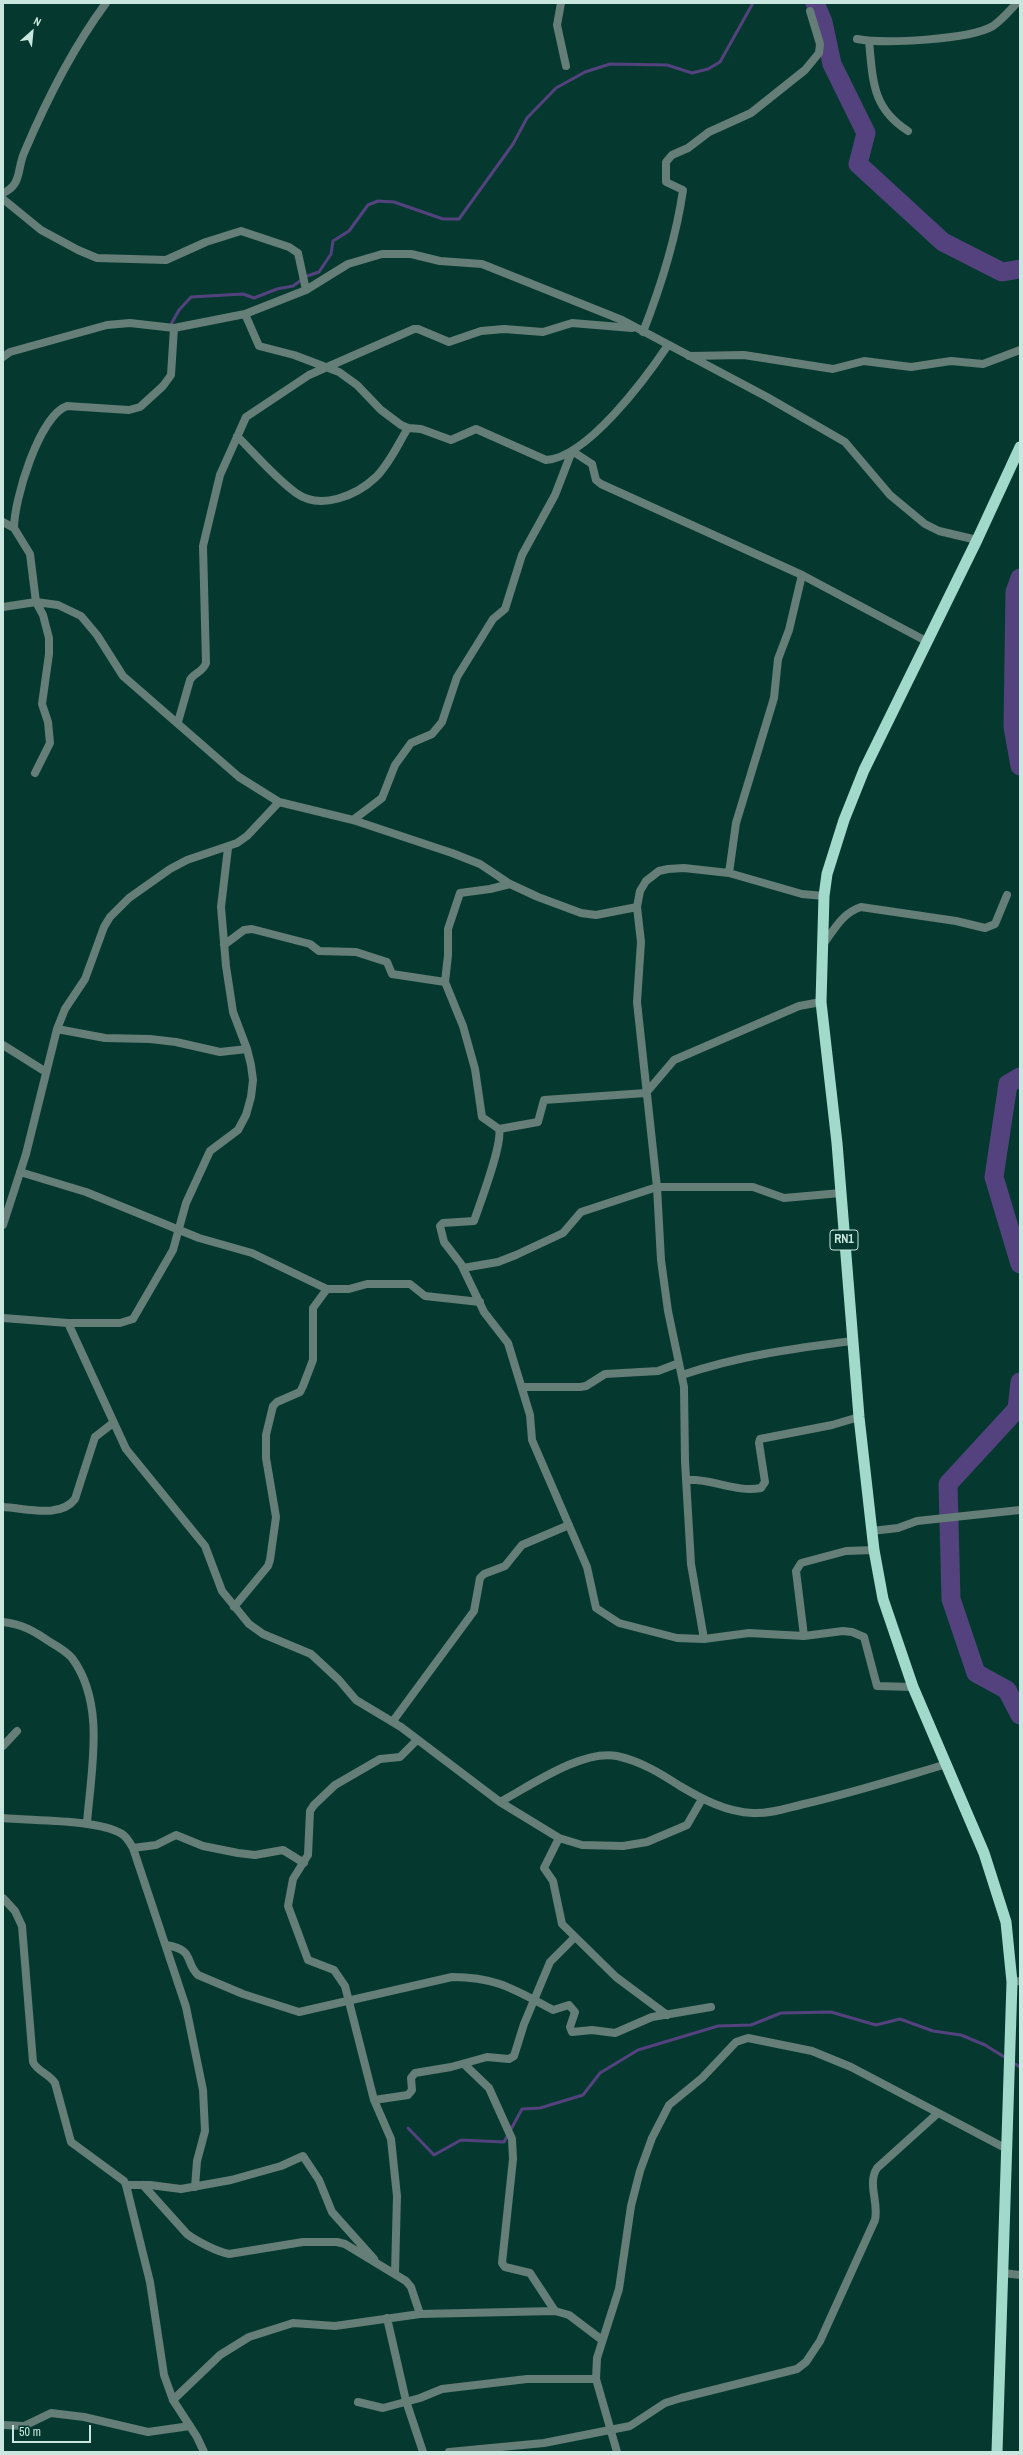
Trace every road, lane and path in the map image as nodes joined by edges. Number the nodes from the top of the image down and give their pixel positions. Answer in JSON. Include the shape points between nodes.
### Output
{"nodes":[{"id":1,"x":106,"y":3,"type":"edge"},
{"id":2,"x":561,"y":3,"type":"edge"},
{"id":3,"x":1017,"y":3,"type":"edge"},
{"id":4,"x":810,"y":11,"type":"dead end"},
{"id":5,"x":857,"y":39,"type":"dead end"},
{"id":6,"x":869,"y":41,"type":"junction"},
{"id":7,"x":566,"y":66,"type":"dead end"},
{"id":8,"x":908,"y":131,"type":"dead end"},
{"id":9,"x":3,"y":193,"type":"edge"},
{"id":10,"x":3,"y":199,"type":"edge"},
{"id":11,"x":306,"y":290,"type":"junction"},
{"id":12,"x":245,"y":314,"type":"junction"},
{"id":13,"x":174,"y":328,"type":"junction"},
{"id":14,"x":640,"y":330,"type":"junction"},
{"id":15,"x":668,"y":345,"type":"junction"},
{"id":16,"x":1020,"y":350,"type":"edge"},
{"id":17,"x":688,"y":356,"type":"junction"},
{"id":18,"x":3,"y":357,"type":"edge"},
{"id":19,"x":328,"y":367,"type":"junction"},
{"id":20,"x":408,"y":428,"type":"junction"},
{"id":21,"x":237,"y":436,"type":"junction"},
{"id":22,"x":1020,"y":446,"type":"edge"},
{"id":23,"x":572,"y":452,"type":"junction"},
{"id":24,"x":3,"y":522,"type":"edge"},
{"id":25,"x":14,"y":528,"type":"junction"},
{"id":26,"x":977,"y":540,"type":"junction"},
{"id":27,"x":802,"y":575,"type":"junction"},
{"id":28,"x":36,"y":602,"type":"junction"},
{"id":29,"x":3,"y":607,"type":"edge"},
{"id":30,"x":926,"y":641,"type":"junction"},
{"id":31,"x":178,"y":722,"type":"junction"},
{"id":32,"x":35,"y":774,"type":"dead end"},
{"id":33,"x":279,"y":802,"type":"junction"},
{"id":34,"x":353,"y":820,"type":"junction"},
{"id":35,"x":228,"y":848,"type":"junction"},
{"id":36,"x":729,"y":873,"type":"junction"},
{"id":37,"x":510,"y":884,"type":"junction"},
{"id":38,"x":1006,"y":895,"type":"dead end"},
{"id":39,"x":824,"y":896,"type":"junction"},
{"id":40,"x":637,"y":907,"type":"junction"},
{"id":41,"x":224,"y":945,"type":"junction"},
{"id":42,"x":822,"y":946,"type":"junction"},
{"id":43,"x":445,"y":982,"type":"junction"},
{"id":44,"x":821,"y":1002,"type":"junction"},
{"id":45,"x":57,"y":1030,"type":"junction"},
{"id":46,"x":3,"y":1045,"type":"edge"},
{"id":47,"x":247,"y":1049,"type":"junction"},
{"id":48,"x":46,"y":1072,"type":"junction"},
{"id":49,"x":646,"y":1093,"type":"junction"},
{"id":50,"x":499,"y":1129,"type":"junction"},
{"id":51,"x":20,"y":1172,"type":"junction"},
{"id":52,"x":657,"y":1188,"type":"junction"},
{"id":53,"x":841,"y":1193,"type":"junction"},
{"id":54,"x":3,"y":1225,"type":"edge"},
{"id":55,"x":179,"y":1229,"type":"junction"},
{"id":56,"x":463,"y":1268,"type":"junction"},
{"id":57,"x":327,"y":1289,"type":"junction"},
{"id":58,"x":480,"y":1302,"type":"junction"},
{"id":59,"x":3,"y":1318,"type":"edge"},
{"id":60,"x":68,"y":1323,"type":"junction"},
{"id":61,"x":853,"y":1340,"type":"junction"},
{"id":62,"x":679,"y":1363,"type":"junction"},
{"id":63,"x":682,"y":1375,"type":"junction"},
{"id":64,"x":522,"y":1387,"type":"junction"},
{"id":65,"x":859,"y":1417,"type":"junction"},
{"id":66,"x":112,"y":1423,"type":"junction"},
{"id":67,"x":686,"y":1480,"type":"junction"},
{"id":68,"x":3,"y":1507,"type":"edge"},
{"id":69,"x":1020,"y":1510,"type":"edge"},
{"id":70,"x":569,"y":1526,"type":"junction"},
{"id":71,"x":872,"y":1531,"type":"junction"},
{"id":72,"x":874,"y":1550,"type":"junction"},
{"id":73,"x":234,"y":1607,"type":"junction"},
{"id":74,"x":3,"y":1622,"type":"edge"},
{"id":75,"x":804,"y":1636,"type":"junction"},
{"id":76,"x":704,"y":1639,"type":"junction"},
{"id":77,"x":913,"y":1686,"type":"junction"},
{"id":78,"x":393,"y":1721,"type":"junction"},
{"id":79,"x":17,"y":1731,"type":"dead end"},
{"id":80,"x":417,"y":1740,"type":"junction"},
{"id":81,"x":3,"y":1746,"type":"edge"},
{"id":82,"x":947,"y":1764,"type":"junction"},
{"id":83,"x":702,"y":1799,"type":"junction"},
{"id":84,"x":500,"y":1802,"type":"junction"},
{"id":85,"x":3,"y":1818,"type":"edge"},
{"id":86,"x":87,"y":1823,"type":"junction"},
{"id":87,"x":559,"y":1838,"type":"junction"},
{"id":88,"x":133,"y":1848,"type":"junction"},
{"id":89,"x":304,"y":1863,"type":"junction"},
{"id":90,"x":3,"y":1898,"type":"edge"},
{"id":91,"x":574,"y":1938,"type":"junction"},
{"id":92,"x":166,"y":1945,"type":"junction"},
{"id":93,"x":1016,"y":1982,"type":"edge"},
{"id":94,"x":534,"y":2000,"type":"junction"},
{"id":95,"x":349,"y":2001,"type":"junction"},
{"id":96,"x":712,"y":2007,"type":"dead end"},
{"id":97,"x":667,"y":2015,"type":"junction"},
{"id":98,"x":464,"y":2064,"type":"junction"},
{"id":99,"x":374,"y":2100,"type":"junction"},
{"id":100,"x":938,"y":2113,"type":"junction"},
{"id":101,"x":1005,"y":2148,"type":"junction"},
{"id":102,"x":126,"y":2185,"type":"junction"},
{"id":103,"x":143,"y":2185,"type":"junction"},
{"id":104,"x":195,"y":2186,"type":"junction"},
{"id":105,"x":380,"y":2265,"type":"junction"},
{"id":106,"x":395,"y":2273,"type":"junction"},
{"id":107,"x":1003,"y":2273,"type":"junction"},
{"id":108,"x":1020,"y":2275,"type":"edge"},
{"id":109,"x":555,"y":2311,"type":"junction"},
{"id":110,"x":420,"y":2314,"type":"junction"},
{"id":111,"x":387,"y":2318,"type":"junction"},
{"id":112,"x":602,"y":2340,"type":"junction"},
{"id":113,"x":596,"y":2379,"type":"junction"},
{"id":114,"x":173,"y":2400,"type":"junction"},
{"id":115,"x":406,"y":2401,"type":"junction"},
{"id":116,"x":358,"y":2402,"type":"dead end"},
{"id":117,"x":3,"y":2425,"type":"edge"},
{"id":118,"x":190,"y":2426,"type":"junction"},
{"id":119,"x":610,"y":2430,"type":"junction"},
{"id":120,"x":204,"y":2452,"type":"edge"},
{"id":121,"x":423,"y":2452,"type":"edge"},
{"id":122,"x":449,"y":2452,"type":"edge"},
{"id":123,"x":617,"y":2452,"type":"edge"},
{"id":124,"x":997,"y":2452,"type":"edge"}],
"edges":[{"from":1,"to":9,"type":"street","via":[[55,86],[23,156],[17,183]]},
{"from":2,"to":7,"type":"street","via":[[557,25]]},
{"from":3,"to":6,"type":"street","via":[[992,27],[965,34],[940,38]]},
{"from":4,"to":14,"type":"street","via":[[820,44],[819,52],[799,76],[751,113],[709,132],[688,148],[672,155],[666,162],[666,182],[683,190],[679,224],[664,276]]},
{"from":5,"to":6,"type":"street"},
{"from":6,"to":8,"type":"street","via":[[873,77],[881,105],[893,122]]},
{"from":10,"to":11,"type":"street","via":[[41,230],[82,253],[97,258],[166,260],[225,235],[237,231],[245,232],[289,247],[298,253]]},
{"from":11,"to":12,"type":"street"},
{"from":11,"to":14,"type":"street","via":[[335,270],[367,257],[411,254],[440,261],[491,266],[608,314]]},
{"from":12,"to":13,"type":"street"},
{"from":12,"to":19,"type":"street","via":[[259,346]]},
{"from":13,"to":18,"type":"street","via":[[130,323],[107,325],[10,352]]},
{"from":13,"to":25,"type":"street","via":[[171,375],[140,407],[129,410],[67,406],[52,417],[34,450],[15,508]]},
{"from":14,"to":15,"type":"street"},
{"from":14,"to":19,"type":"street","via":[[572,322],[543,332],[504,328],[481,331],[449,342],[418,328]]},
{"from":15,"to":17,"type":"street"},
{"from":15,"to":23,"type":"street","via":[[636,390]]},
{"from":16,"to":17,"type":"street","via":[[984,364],[951,361],[911,367],[864,361],[833,369],[738,354]]},
{"from":17,"to":26,"type":"street","via":[[839,438],[890,495],[925,524],[939,531]]},
{"from":19,"to":20,"type":"street","via":[[357,385],[381,410]]},
{"from":19,"to":21,"type":"street","via":[[305,377],[249,414]]},
{"from":20,"to":21,"type":"street","via":[[376,476],[362,488],[329,501],[309,499],[296,493]]},
{"from":20,"to":23,"type":"street","via":[[421,429],[451,440],[476,429],[546,460]]},
{"from":21,"to":31,"type":"street","via":[[218,482],[203,546],[206,663],[190,680]]},
{"from":22,"to":26,"type":"highway","number":"RN1"},
{"from":23,"to":27,"type":"street","via":[[592,464],[596,480],[601,484]]},
{"from":23,"to":34,"type":"street","via":[[556,495],[522,556],[505,609],[493,619],[457,677],[442,722],[432,734],[411,743],[395,765],[382,798]]},
{"from":24,"to":25,"type":"street"},
{"from":25,"to":28,"type":"street","via":[[32,558]]},
{"from":26,"to":30,"type":"highway","number":"RN1"},
{"from":27,"to":30,"type":"street"},
{"from":27,"to":36,"type":"street","via":[[789,630],[778,660],[774,698],[736,823]]},
{"from":28,"to":29,"type":"street"},
{"from":28,"to":31,"type":"street","via":[[58,605],[81,616],[123,676]]},
{"from":28,"to":32,"type":"street","via":[[43,615],[49,638],[42,704],[50,736],[48,751]]},
{"from":30,"to":39,"type":"highway","number":"RN1","via":[[855,788],[827,874]]},
{"from":31,"to":33,"type":"street","via":[[239,777]]},
{"from":33,"to":34,"type":"street"},
{"from":33,"to":35,"type":"street","via":[[247,836]]},
{"from":34,"to":37,"type":"street","via":[[480,864]]},
{"from":35,"to":41,"type":"street","via":[[221,907]]},
{"from":35,"to":45,"type":"street","via":[[187,860],[170,869],[118,907],[104,927],[85,980],[65,1009]]},
{"from":36,"to":39,"type":"street","via":[[802,894]]},
{"from":36,"to":40,"type":"street","via":[[684,868],[659,871],[646,881],[640,891]]},
{"from":37,"to":40,"type":"street","via":[[581,913],[596,915]]},
{"from":37,"to":43,"type":"street","via":[[463,892],[457,896],[447,936]]},
{"from":38,"to":42,"type":"street","via":[[995,924],[985,928],[956,921],[861,907],[850,911],[841,919]]},
{"from":39,"to":42,"type":"highway","number":"RN1"},
{"from":40,"to":49,"type":"street","via":[[641,942],[637,1002]]},
{"from":41,"to":43,"type":"street","via":[[244,930],[252,929],[310,944],[319,951],[361,953],[387,962],[394,975]]},
{"from":41,"to":47,"type":"street","via":[[233,1012]]},
{"from":42,"to":44,"type":"highway","number":"RN1"},
{"from":43,"to":50,"type":"street","via":[[463,1026],[475,1069],[482,1117]]},
{"from":44,"to":49,"type":"street","via":[[799,1006],[674,1060]]},
{"from":44,"to":53,"type":"highway","number":"RN1"},
{"from":45,"to":47,"type":"street","via":[[105,1038],[180,1043],[220,1052]]},
{"from":45,"to":48,"type":"street"},
{"from":46,"to":48,"type":"street"},
{"from":47,"to":55,"type":"street","via":[[253,1080],[246,1115],[238,1130],[210,1152],[186,1203]]},
{"from":48,"to":51,"type":"street"},
{"from":49,"to":50,"type":"street","via":[[544,1100],[538,1122]]},
{"from":49,"to":52,"type":"street"},
{"from":50,"to":56,"type":"street","via":[[498,1149],[474,1221],[443,1223],[440,1226],[444,1242]]},
{"from":51,"to":54,"type":"street"},
{"from":51,"to":55,"type":"street","via":[[86,1192]]},
{"from":52,"to":53,"type":"street","via":[[753,1187],[784,1198]]},
{"from":52,"to":56,"type":"street","via":[[580,1212],[563,1233],[516,1256]]},
{"from":52,"to":62,"type":"street","via":[[662,1267]]},
{"from":53,"to":61,"type":"highway","number":"RN1"},
{"from":55,"to":57,"type":"street","via":[[199,1238],[252,1253]]},
{"from":55,"to":60,"type":"street","via":[[173,1250],[133,1319],[120,1323]]},
{"from":56,"to":58,"type":"street"},
{"from":57,"to":58,"type":"street","via":[[349,1289],[367,1284],[410,1284],[425,1296]]},
{"from":57,"to":73,"type":"street","via":[[313,1308],[313,1360],[303,1386],[300,1392],[273,1406],[266,1435],[266,1458],[276,1517],[270,1560],[268,1566]]},
{"from":58,"to":64,"type":"street","via":[[508,1343]]},
{"from":59,"to":60,"type":"street"},
{"from":60,"to":66,"type":"street"},
{"from":61,"to":63,"type":"street","via":[[749,1356],[713,1364]]},
{"from":61,"to":65,"type":"highway","number":"RN1"},
{"from":62,"to":63,"type":"street"},
{"from":62,"to":64,"type":"street","via":[[658,1371],[605,1374],[580,1387]]},
{"from":63,"to":67,"type":"street","via":[[686,1406]]},
{"from":64,"to":70,"type":"street","via":[[530,1415],[532,1440]]},
{"from":65,"to":67,"type":"street","via":[[760,1439],[765,1482],[761,1488],[728,1486],[700,1479]]},
{"from":65,"to":71,"type":"highway","number":"RN1"},
{"from":66,"to":68,"type":"street","via":[[95,1436],[75,1500],[69,1506],[57,1511]]},
{"from":66,"to":73,"type":"street","via":[[135,1460],[205,1546],[222,1592]]},
{"from":67,"to":76,"type":"street","via":[[691,1564]]},
{"from":69,"to":71,"type":"street","via":[[936,1519]]},
{"from":70,"to":76,"type":"street","via":[[587,1567],[599,1610],[612,1620],[626,1625],[677,1638]]},
{"from":70,"to":78,"type":"street","via":[[522,1545],[505,1566],[480,1578],[474,1611]]},
{"from":71,"to":72,"type":"highway","number":"RN1"},
{"from":72,"to":75,"type":"street","via":[[837,1553],[806,1560],[799,1566],[796,1571]]},
{"from":72,"to":77,"type":"highway","number":"RN1","via":[[889,1620]]},
{"from":73,"to":78,"type":"street","via":[[256,1630],[305,1650],[317,1658],[356,1700]]},
{"from":74,"to":86,"type":"street","via":[[30,1628],[65,1652],[85,1680],[94,1740]]},
{"from":75,"to":76,"type":"street","via":[[749,1633]]},
{"from":75,"to":77,"type":"street","via":[[843,1631],[861,1635],[865,1640],[877,1686]]},
{"from":77,"to":82,"type":"highway","number":"RN1"},
{"from":78,"to":80,"type":"street"},
{"from":79,"to":81,"type":"street"},
{"from":80,"to":84,"type":"street"},
{"from":80,"to":89,"type":"street","via":[[400,1757],[380,1759],[335,1785],[314,1805],[310,1811],[308,1855]]},
{"from":82,"to":83,"type":"street","via":[[831,1798],[770,1812],[736,1811]]},
{"from":82,"to":93,"type":"highway","number":"RN1","via":[[969,1814],[1002,1909]]},
{"from":83,"to":84,"type":"street","via":[[652,1768],[606,1755],[572,1764]]},
{"from":83,"to":87,"type":"street","via":[[687,1825],[647,1842],[610,1846],[582,1845]]},
{"from":84,"to":87,"type":"street"},
{"from":85,"to":86,"type":"street"},
{"from":86,"to":88,"type":"street","via":[[110,1828],[123,1835]]},
{"from":87,"to":91,"type":"street","via":[[544,1868],[553,1881],[559,1920]]},
{"from":88,"to":89,"type":"street","via":[[156,1845],[176,1835],[204,1846],[238,1853],[255,1855],[283,1850]]},
{"from":88,"to":92,"type":"street"},
{"from":89,"to":95,"type":"street","via":[[293,1878],[288,1910],[308,1960],[336,1972],[345,1986]]},
{"from":90,"to":102,"type":"street","via":[[15,1910],[22,1926],[33,2062],[51,2076],[55,2083],[71,2142]]},
{"from":91,"to":94,"type":"street","via":[[550,1962]]},
{"from":91,"to":97,"type":"street","via":[[616,1977]]},
{"from":92,"to":95,"type":"street","via":[[182,1949],[191,1959],[198,1975],[243,1994],[297,2012]]},
{"from":92,"to":104,"type":"street","via":[[186,2008],[203,2090],[205,2131],[197,2161]]},
{"from":93,"to":101,"type":"highway","number":"RN1","via":[[1009,2051]]},
{"from":94,"to":95,"type":"street","via":[[500,1983],[452,1977]]},
{"from":94,"to":97,"type":"street","via":[[553,2010],[569,2005],[575,2012],[570,2027],[572,2032],[592,2030],[615,2033],[652,2017]]},
{"from":94,"to":98,"type":"street","via":[[514,2056],[509,2059],[487,2057]]},
{"from":95,"to":99,"type":"street"},
{"from":96,"to":97,"type":"street"},
{"from":98,"to":99,"type":"street","via":[[415,2073],[411,2078],[412,2090],[408,2095]]},
{"from":98,"to":109,"type":"street","via":[[489,2088],[512,2139],[513,2159],[502,2263],[505,2267],[530,2273]]},
{"from":99,"to":106,"type":"street","via":[[391,2139],[395,2164]]},
{"from":100,"to":101,"type":"street"},
{"from":100,"to":112,"type":"street","via":[[851,2067],[812,2051],[742,2038],[702,2078],[679,2095],[661,2119],[635,2188],[620,2289]]},
{"from":100,"to":119,"type":"street","via":[[873,2174],[875,2220],[820,2341],[806,2362],[797,2369],[665,2403],[640,2420]]},
{"from":101,"to":107,"type":"highway","number":"RN1"},
{"from":102,"to":103,"type":"street"},
{"from":102,"to":114,"type":"street","via":[[150,2282],[161,2365]]},
{"from":103,"to":104,"type":"street","via":[[176,2189]]},
{"from":103,"to":105,"type":"street","via":[[195,2241],[222,2252],[229,2254],[303,2242],[337,2242],[345,2244]]},
{"from":104,"to":105,"type":"street","via":[[231,2180],[281,2166],[301,2156],[305,2157],[320,2180],[332,2212]]},
{"from":105,"to":106,"type":"street"},
{"from":106,"to":110,"type":"street","via":[[411,2287]]},
{"from":107,"to":108,"type":"street"},
{"from":107,"to":124,"type":"highway","number":"RN1"},
{"from":109,"to":110,"type":"street"},
{"from":109,"to":112,"type":"street","via":[[569,2315]]},
{"from":110,"to":111,"type":"street"},
{"from":111,"to":114,"type":"street","via":[[335,2326],[293,2322],[249,2337],[212,2361]]},
{"from":111,"to":115,"type":"street"},
{"from":112,"to":113,"type":"street","via":[[596,2358]]},
{"from":113,"to":115,"type":"street","via":[[527,2379],[442,2389]]},
{"from":113,"to":119,"type":"street"},
{"from":114,"to":118,"type":"street"},
{"from":115,"to":116,"type":"street","via":[[378,2408]]},
{"from":115,"to":121,"type":"street"},
{"from":117,"to":118,"type":"street","via":[[24,2426],[51,2413],[84,2416],[148,2432]]},
{"from":118,"to":120,"type":"street"},
{"from":119,"to":122,"type":"street","via":[[544,2443]]},
{"from":119,"to":123,"type":"street"}]}
